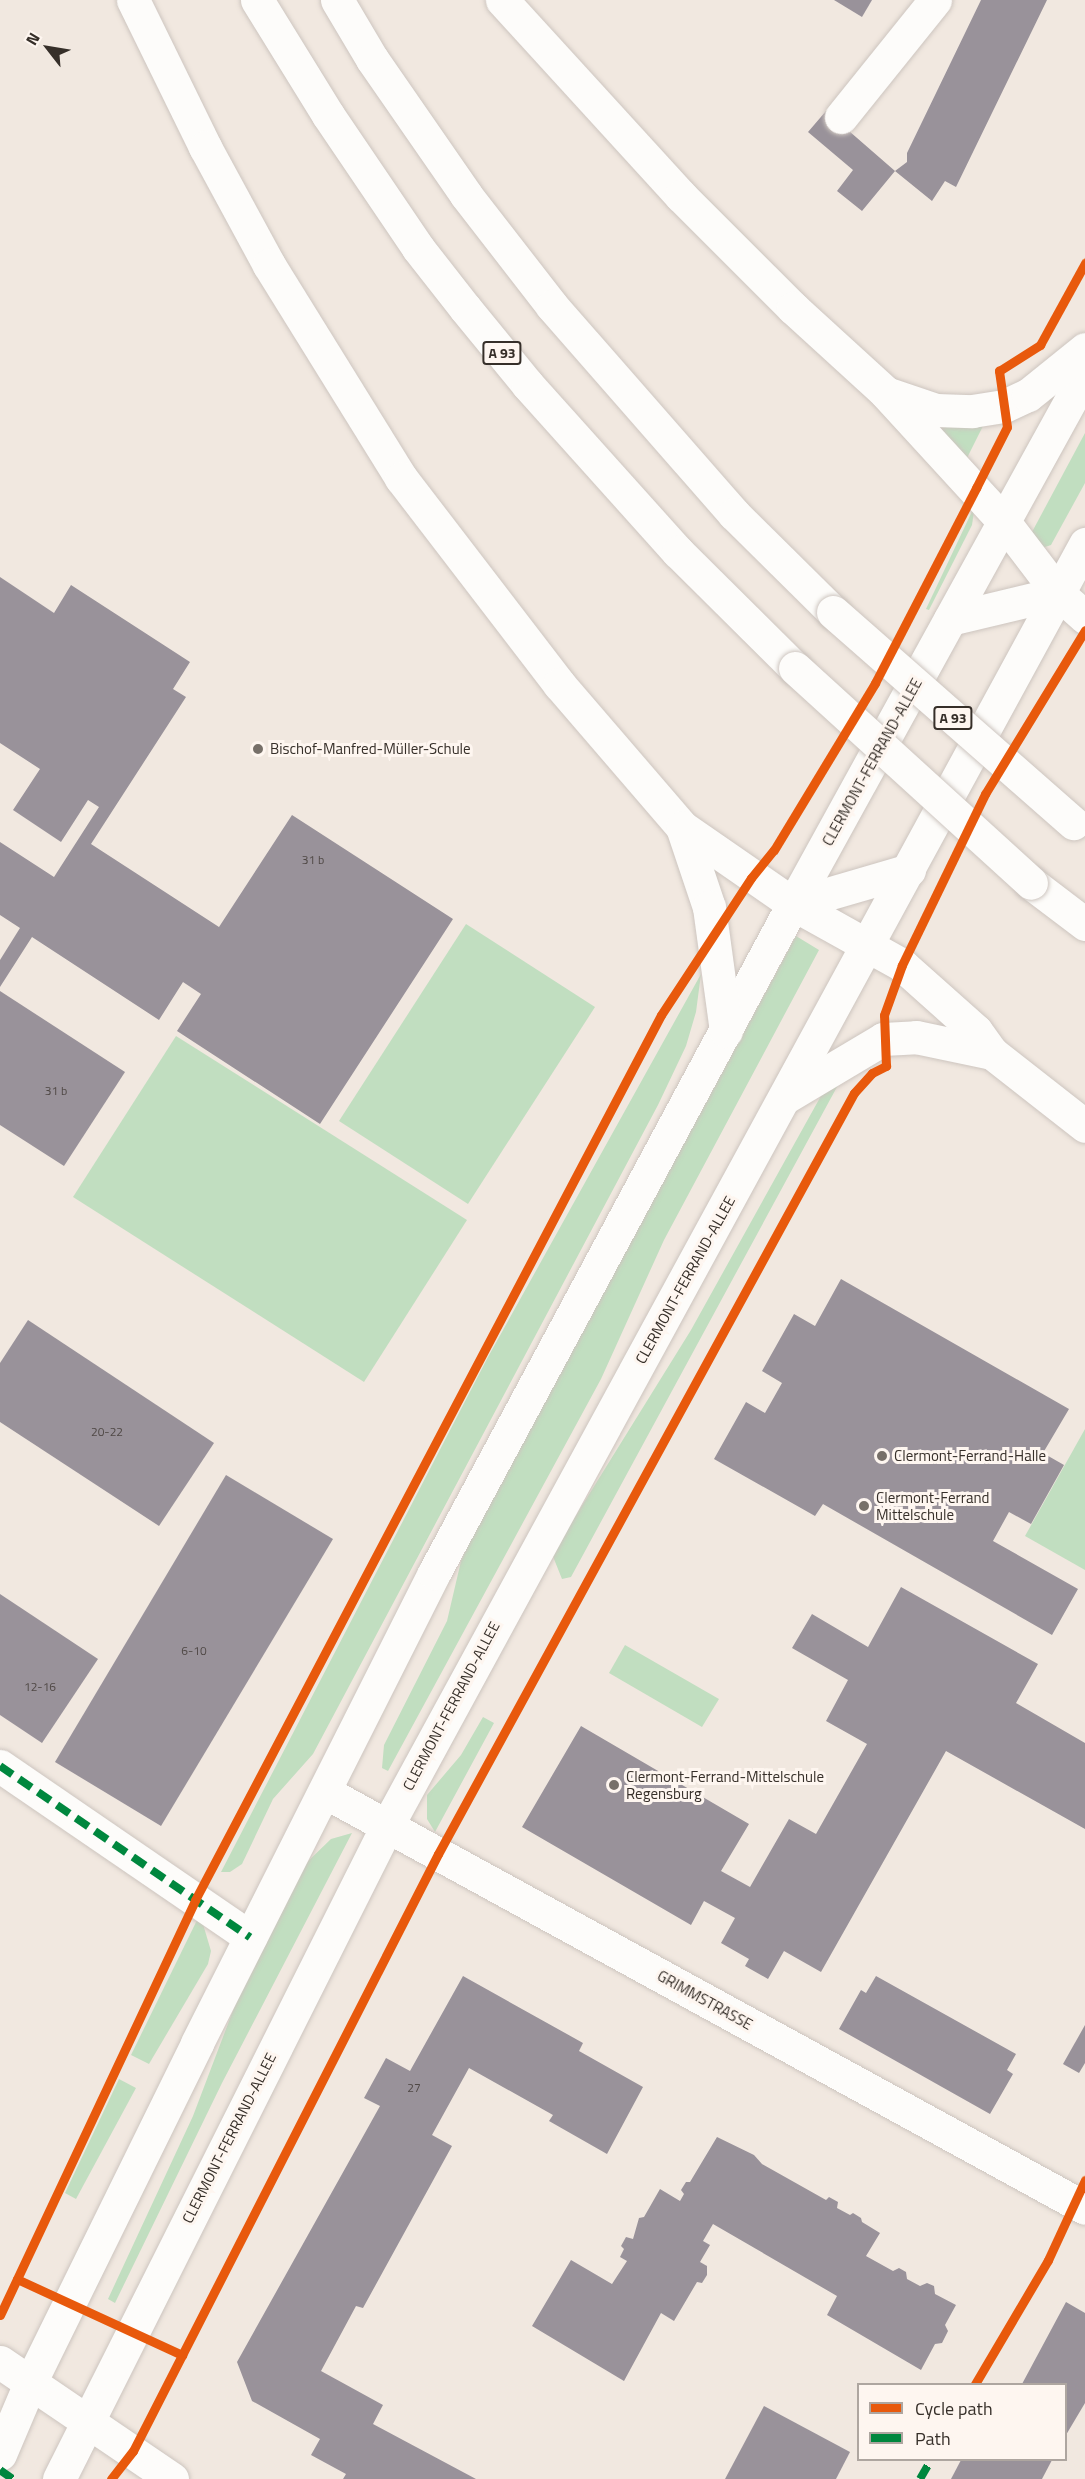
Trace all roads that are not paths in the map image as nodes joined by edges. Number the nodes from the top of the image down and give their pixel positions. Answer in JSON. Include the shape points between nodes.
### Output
{"nodes":[{"id":1,"x":133,"y":0,"type":"edge"},
{"id":2,"x":257,"y":0,"type":"edge"},
{"id":3,"x":337,"y":0,"type":"edge"},
{"id":4,"x":502,"y":0,"type":"edge"},
{"id":5,"x":935,"y":0,"type":"edge"},
{"id":6,"x":841,"y":117,"type":"dead end"},
{"id":7,"x":1085,"y":349,"type":"edge"},
{"id":8,"x":1085,"y":374,"type":"edge"},
{"id":9,"x":885,"y":392,"type":"junction"},
{"id":10,"x":1004,"y":522,"type":"junction"},
{"id":11,"x":1085,"y":544,"type":"edge"},
{"id":12,"x":1058,"y":593,"type":"junction"},
{"id":13,"x":1085,"y":617,"type":"edge"},
{"id":14,"x":950,"y":620,"type":"junction"},
{"id":15,"x":682,"y":827,"type":"junction"},
{"id":16,"x":1079,"y":828,"type":"edge"},
{"id":17,"x":909,"y":870,"type":"junction"},
{"id":18,"x":793,"y":904,"type":"junction"},
{"id":19,"x":1085,"y":924,"type":"edge"},
{"id":20,"x":868,"y":946,"type":"junction"},
{"id":21,"x":726,"y":1031,"type":"junction"},
{"id":22,"x":992,"y":1053,"type":"junction"},
{"id":23,"x":784,"y":1098,"type":"junction"},
{"id":24,"x":1085,"y":1126,"type":"edge"},
{"id":25,"x":0,"y":1766,"type":"edge"},
{"id":26,"x":325,"y":1792,"type":"junction"},
{"id":27,"x":387,"y":1826,"type":"junction"},
{"id":28,"x":250,"y":1937,"type":"junction"},
{"id":29,"x":1085,"y":2208,"type":"edge"},
{"id":30,"x":0,"y":2362,"type":"edge"},
{"id":31,"x":31,"y":2381,"type":"junction"},
{"id":32,"x":86,"y":2420,"type":"junction"},
{"id":33,"x":0,"y":2454,"type":"edge"},
{"id":34,"x":59,"y":2479,"type":"edge"},
{"id":35,"x":172,"y":2479,"type":"edge"}],
"edges":[{"from":1,"to":15,"type":"main road","via":[[269,265],[401,478],[559,684]]},
{"from":2,"to":19,"type":"main road","number":"A 93","bridge":true,"via":[[328,115],[418,248],[528,385],[678,552],[795,668],[1031,883]]},
{"from":3,"to":16,"type":"main road","number":"A 93","bridge":true,"via":[[372,59],[460,186],[552,306],[734,514],[833,612]]},
{"from":4,"to":9,"type":"main road","via":[[681,196]]},
{"from":5,"to":6,"type":"main road"},
{"from":7,"to":9,"type":"main road","via":[[1028,395],[1004,406],[972,411],[936,410]]},
{"from":8,"to":10,"type":"main road","name":"CLERMONT-FERRAND-ALLEE"},
{"from":9,"to":10,"type":"main road"},
{"from":10,"to":12,"type":"main road"},
{"from":10,"to":14,"type":"main road","name":"CLERMONT-FERRAND-ALLEE"},
{"from":11,"to":12,"type":"main road","name":"CLERMONT-FERRAND-ALLEE"},
{"from":12,"to":13,"type":"main road"},
{"from":12,"to":14,"type":"main road"},
{"from":12,"to":17,"type":"main road","name":"CLERMONT-FERRAND-ALLEE"},
{"from":14,"to":18,"type":"main road","name":"CLERMONT-FERRAND-ALLEE"},
{"from":15,"to":18,"type":"main road"},
{"from":15,"to":21,"type":"main road","via":[[709,907]]},
{"from":17,"to":18,"type":"main road"},
{"from":17,"to":20,"type":"main road","name":"CLERMONT-FERRAND-ALLEE"},
{"from":18,"to":20,"type":"main road"},
{"from":18,"to":21,"type":"main road","name":"CLERMONT-FERRAND-ALLEE"},
{"from":20,"to":22,"type":"main road","via":[[902,965],[976,1031]]},
{"from":20,"to":23,"type":"main road","name":"CLERMONT-FERRAND-ALLEE"},
{"from":21,"to":26,"type":"main road","name":"CLERMONT-FERRAND-ALLEE","via":[[434,1573]]},
{"from":22,"to":23,"type":"main road","via":[[916,1037],[883,1040]]},
{"from":22,"to":24,"type":"main road"},
{"from":23,"to":27,"type":"main road","name":"CLERMONT-FERRAND-ALLEE"},
{"from":25,"to":28,"type":"main road"},
{"from":26,"to":27,"type":"main road","name":"GRIMMSTRASSE"},
{"from":26,"to":28,"type":"main road","name":"CLERMONT-FERRAND-ALLEE"},
{"from":27,"to":29,"type":"main road","name":"GRIMMSTRASSE"},
{"from":27,"to":32,"type":"main road","name":"CLERMONT-FERRAND-ALLEE"},
{"from":28,"to":31,"type":"main road","name":"CLERMONT-FERRAND-ALLEE"},
{"from":30,"to":31,"type":"main road"},
{"from":31,"to":32,"type":"main road"},
{"from":31,"to":33,"type":"main road","name":"CLERMONT-FERRAND-ALLEE"},
{"from":32,"to":34,"type":"main road","name":"CLERMONT-FERRAND-ALLEE"},
{"from":32,"to":35,"type":"main road"}]}
